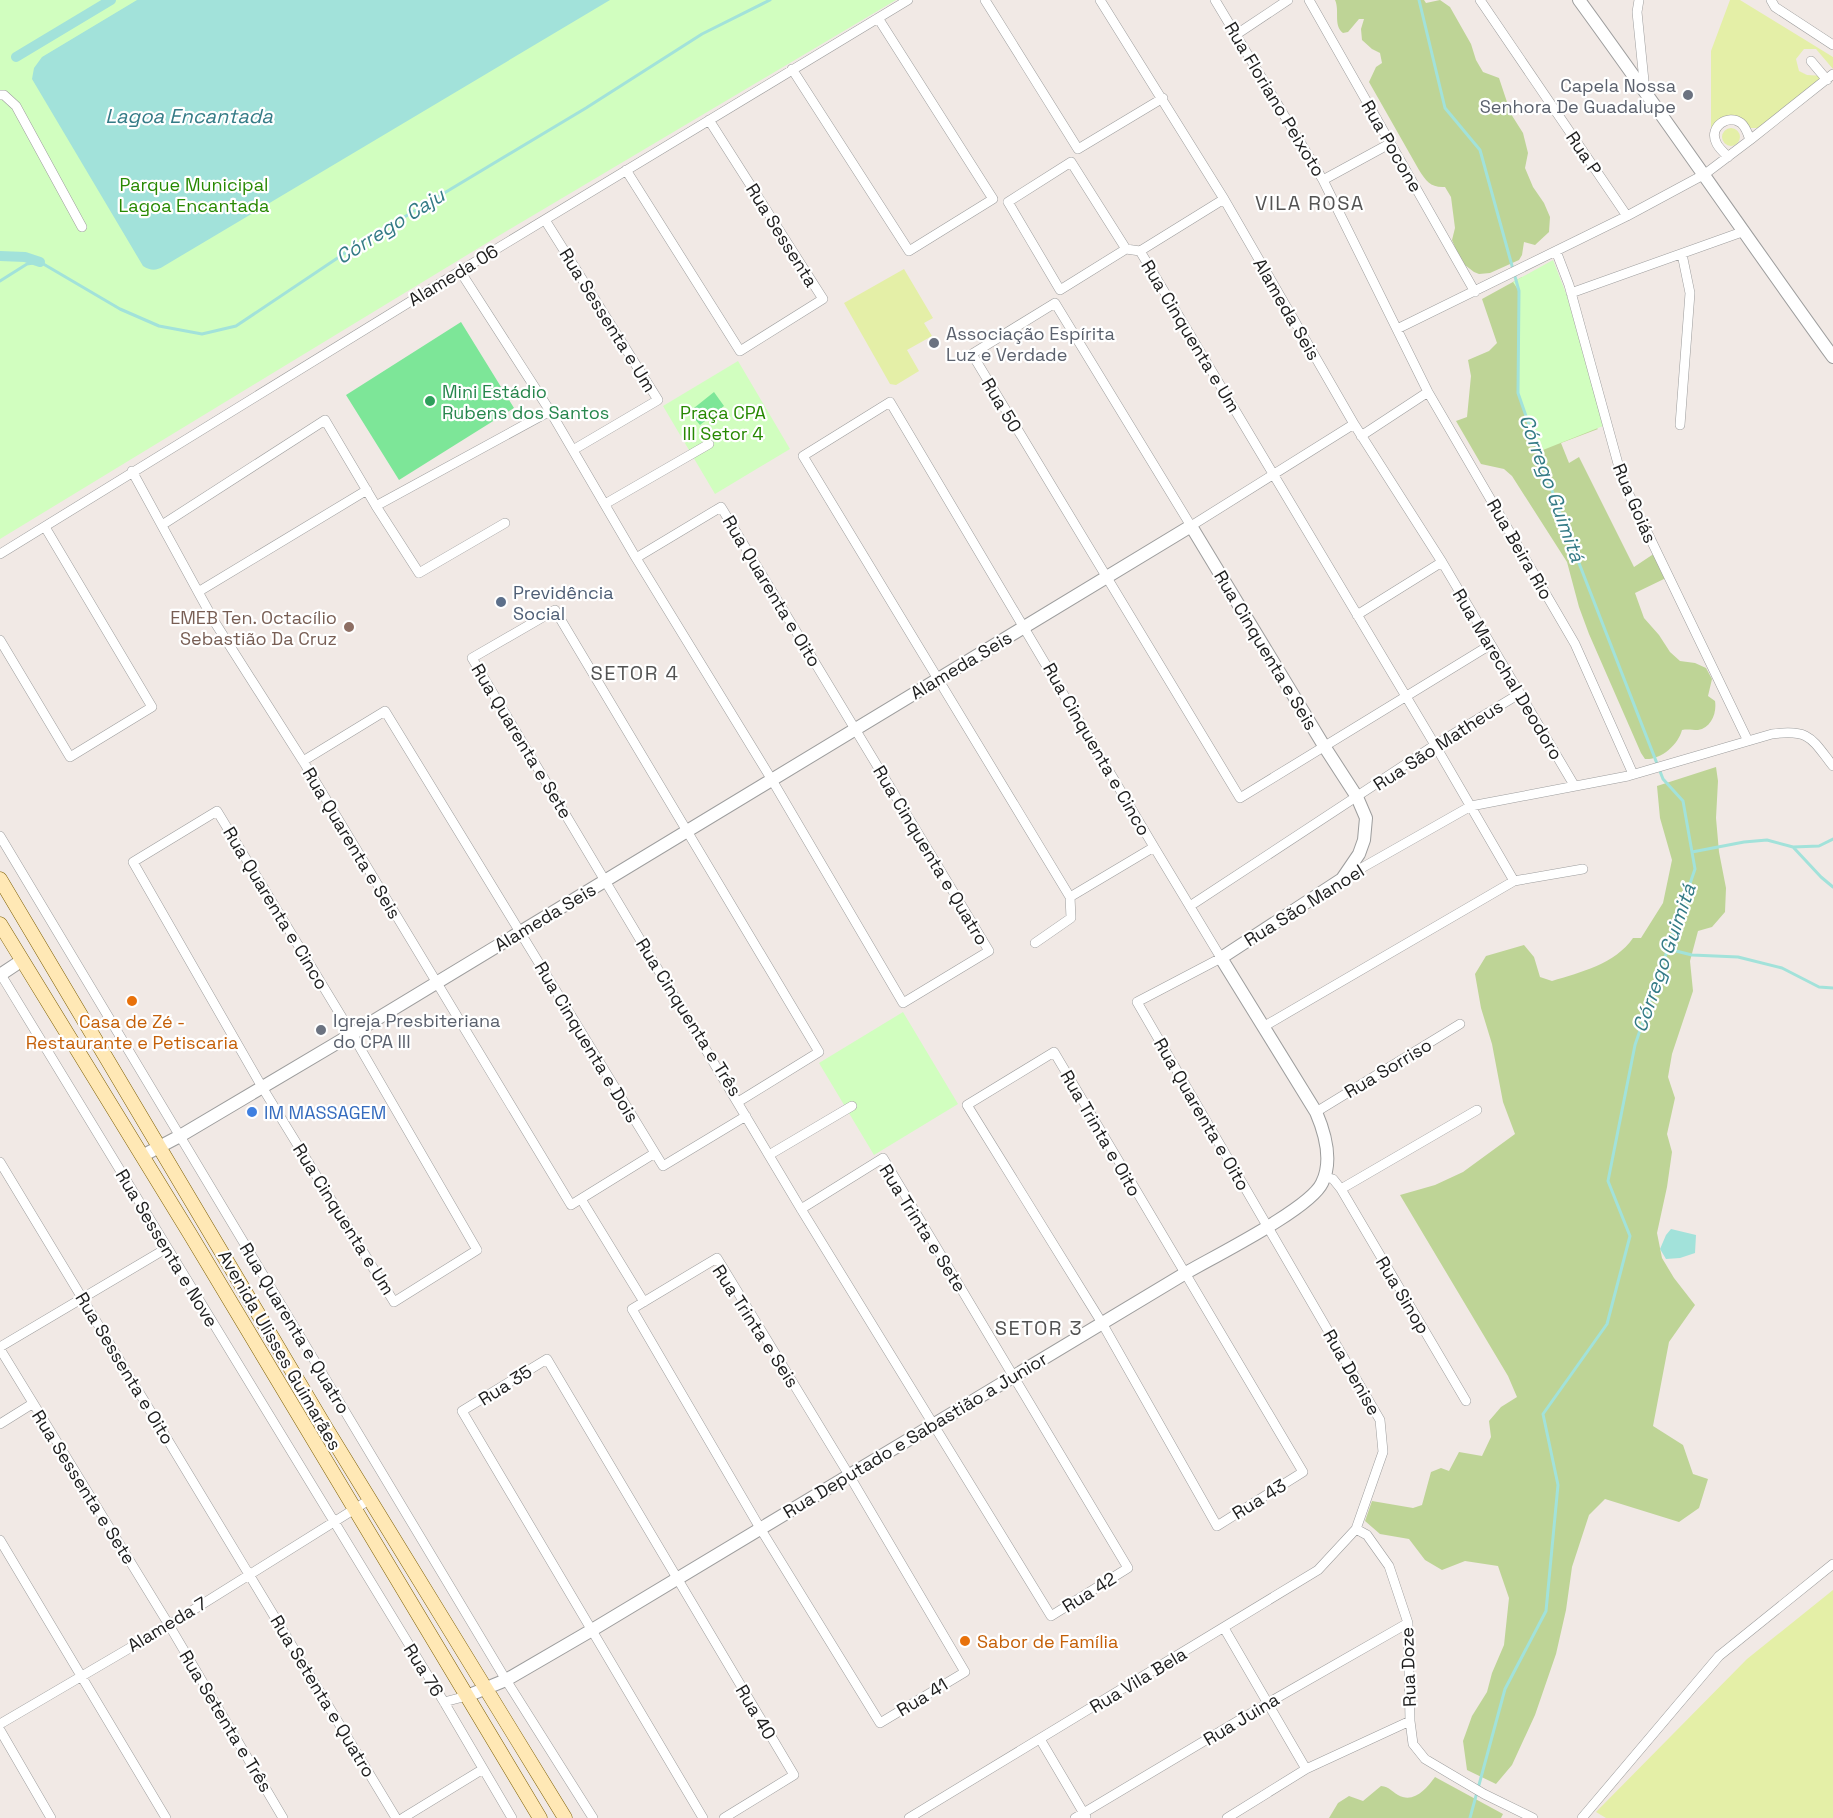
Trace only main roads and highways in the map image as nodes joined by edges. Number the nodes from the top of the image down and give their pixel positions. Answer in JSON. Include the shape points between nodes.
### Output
{"nodes":[{"id":1,"x":0,"y":879,"type":"edge"},
{"id":2,"x":0,"y":924,"type":"edge"},
{"id":3,"x":540,"y":1818,"type":"edge"},
{"id":4,"x":565,"y":1818,"type":"edge"}],
"edges":[{"from":1,"to":4,"type":"main road","name":"Avenida Ulisses Guimarães","via":[[369,1500]]},
{"from":2,"to":3,"type":"main road","name":"Avenida Ulisses Guimarães"}]}
